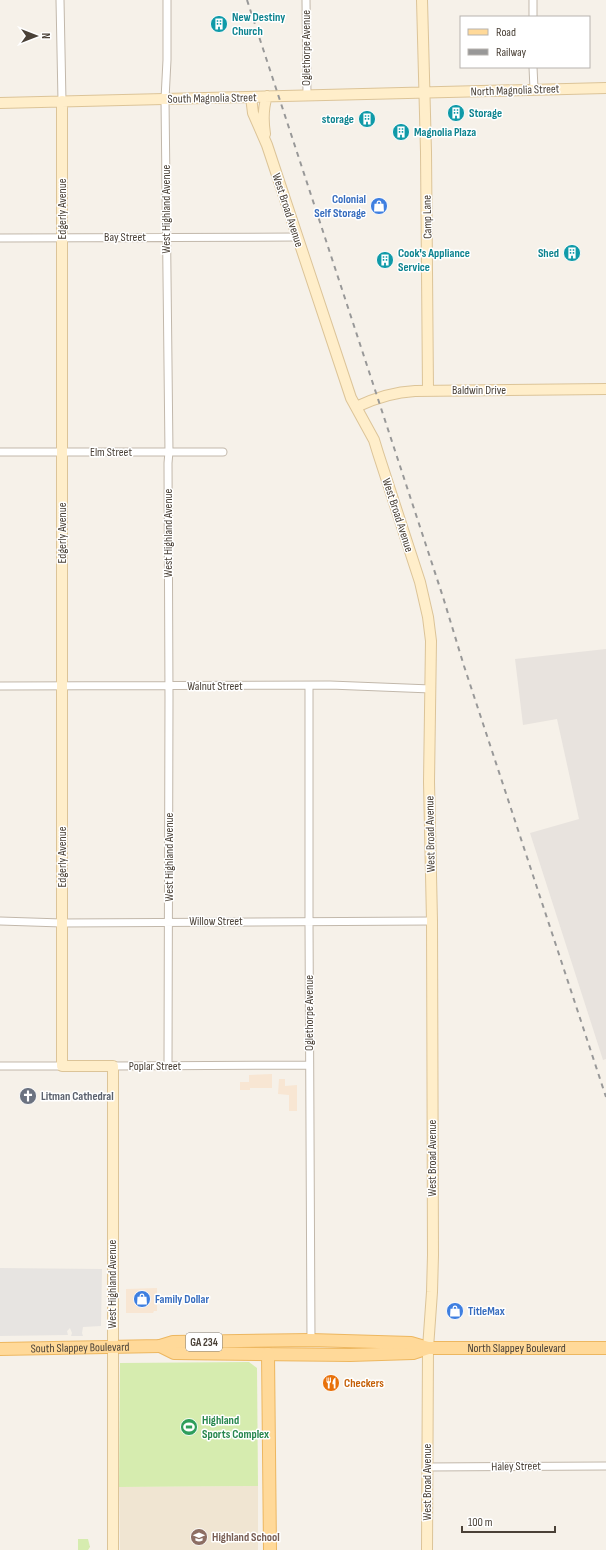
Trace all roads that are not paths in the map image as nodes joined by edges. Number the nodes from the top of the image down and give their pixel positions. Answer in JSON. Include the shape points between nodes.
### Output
{"nodes":[{"id":1,"x":60,"y":0,"type":"edge"},
{"id":2,"x":167,"y":0,"type":"edge"},
{"id":3,"x":306,"y":0,"type":"edge"},
{"id":4,"x":422,"y":0,"type":"edge"},
{"id":5,"x":533,"y":0,"type":"edge"},
{"id":6,"x":533,"y":16,"type":"edge"},
{"id":7,"x":533,"y":68,"type":"edge"},
{"id":8,"x":606,"y":88,"type":"edge"},
{"id":9,"x":534,"y":89,"type":"junction"},
{"id":10,"x":425,"y":92,"type":"junction"},
{"id":11,"x":307,"y":95,"type":"junction"},
{"id":12,"x":267,"y":96,"type":"junction"},
{"id":13,"x":250,"y":97,"type":"junction"},
{"id":14,"x":164,"y":99,"type":"junction"},
{"id":15,"x":62,"y":101,"type":"junction"},
{"id":16,"x":0,"y":103,"type":"edge"},
{"id":17,"x":267,"y":145,"type":"junction"},
{"id":18,"x":62,"y":237,"type":"junction"},
{"id":19,"x":165,"y":237,"type":"junction"},
{"id":20,"x":297,"y":237,"type":"junction"},
{"id":21,"x":0,"y":238,"type":"edge"},
{"id":22,"x":606,"y":389,"type":"edge"},
{"id":23,"x":428,"y":390,"type":"junction"},
{"id":24,"x":356,"y":407,"type":"junction"},
{"id":25,"x":0,"y":452,"type":"edge"},
{"id":26,"x":62,"y":452,"type":"junction"},
{"id":27,"x":169,"y":452,"type":"junction"},
{"id":28,"x":223,"y":452,"type":"dead end"},
{"id":29,"x":0,"y":686,"type":"edge"},
{"id":30,"x":168,"y":686,"type":"junction"},
{"id":31,"x":309,"y":686,"type":"junction"},
{"id":32,"x":62,"y":687,"type":"junction"},
{"id":33,"x":431,"y":689,"type":"junction"},
{"id":34,"x":0,"y":921,"type":"edge"},
{"id":35,"x":309,"y":921,"type":"junction"},
{"id":36,"x":432,"y":921,"type":"junction"},
{"id":37,"x":62,"y":922,"type":"junction"},
{"id":38,"x":169,"y":922,"type":"junction"},
{"id":39,"x":309,"y":1065,"type":"junction"},
{"id":40,"x":0,"y":1066,"type":"edge"},
{"id":41,"x":62,"y":1066,"type":"junction"},
{"id":42,"x":113,"y":1066,"type":"junction"},
{"id":43,"x":168,"y":1066,"type":"junction"},
{"id":44,"x":288,"y":1340,"type":"junction"},
{"id":45,"x":311,"y":1340,"type":"junction"},
{"id":46,"x":248,"y":1341,"type":"junction"},
{"id":47,"x":160,"y":1346,"type":"junction"},
{"id":48,"x":112,"y":1347,"type":"junction"},
{"id":49,"x":428,"y":1348,"type":"junction"},
{"id":50,"x":606,"y":1348,"type":"edge"},
{"id":51,"x":0,"y":1349,"type":"edge"},
{"id":52,"x":268,"y":1354,"type":"junction"},
{"id":53,"x":606,"y":1466,"type":"edge"},
{"id":54,"x":427,"y":1467,"type":"junction"},
{"id":55,"x":113,"y":1550,"type":"edge"},
{"id":56,"x":270,"y":1550,"type":"edge"},
{"id":57,"x":427,"y":1550,"type":"edge"}],
"edges":[{"from":1,"to":15,"type":"street","name":"Edgerly Avenue"},
{"from":2,"to":14,"type":"street","name":"West Highland Avenue"},
{"from":3,"to":11,"type":"street","name":"Oglethorpe Avenue"},
{"from":4,"to":10,"type":"street"},
{"from":5,"to":6,"type":"street"},
{"from":7,"to":9,"type":"street"},
{"from":8,"to":9,"type":"street","name":"North Magnolia Street"},
{"from":9,"to":10,"type":"street","name":"North Magnolia Street"},
{"from":10,"to":11,"type":"street","name":"South Magnolia Street"},
{"from":10,"to":23,"type":"street","name":"Camp Lane"},
{"from":11,"to":12,"type":"street","name":"South Magnolia Street"},
{"from":12,"to":13,"type":"street","name":"South Magnolia Street"},
{"from":12,"to":17,"type":"street","name":"West Broad Avenue","via":[[264,116]]},
{"from":13,"to":14,"type":"street","name":"South Magnolia Street"},
{"from":13,"to":17,"type":"street","name":"West Broad Avenue","via":[[253,113]]},
{"from":14,"to":15,"type":"street","name":"South Magnolia Street"},
{"from":14,"to":19,"type":"street","name":"West Highland Avenue"},
{"from":15,"to":16,"type":"street","name":"South Magnolia Street"},
{"from":15,"to":18,"type":"street","name":"Edgerly Avenue"},
{"from":17,"to":20,"type":"street","name":"West Broad Avenue"},
{"from":18,"to":19,"type":"street","name":"Bay Street"},
{"from":18,"to":21,"type":"street","name":"Bay Street"},
{"from":18,"to":26,"type":"street","name":"Edgerly Avenue"},
{"from":19,"to":20,"type":"street","name":"Bay Street"},
{"from":19,"to":27,"type":"street","name":"West Highland Avenue"},
{"from":20,"to":24,"type":"street","name":"West Broad Avenue"},
{"from":22,"to":23,"type":"street","name":"Baldwin Drive"},
{"from":23,"to":24,"type":"street","name":"Baldwin Drive","via":[[391,394]]},
{"from":24,"to":33,"type":"street","name":"West Broad Avenue","via":[[374,440],[420,582],[431,641]]},
{"from":25,"to":26,"type":"street","name":"Elm Street"},
{"from":26,"to":27,"type":"street","name":"Elm Street"},
{"from":26,"to":32,"type":"street","name":"Edgerly Avenue"},
{"from":27,"to":28,"type":"street","name":"Elm Street"},
{"from":27,"to":30,"type":"street","name":"West Highland Avenue"},
{"from":29,"to":32,"type":"street","name":"Walnut Street"},
{"from":30,"to":31,"type":"street","name":"Walnut Street"},
{"from":30,"to":32,"type":"street","name":"Walnut Street"},
{"from":30,"to":38,"type":"street","name":"West Highland Avenue"},
{"from":31,"to":33,"type":"street","name":"Walnut Street"},
{"from":31,"to":35,"type":"street","name":"Oglethorpe Avenue"},
{"from":32,"to":37,"type":"street","name":"Edgerly Avenue"},
{"from":33,"to":36,"type":"street","name":"West Broad Avenue","via":[[429,782]]},
{"from":34,"to":37,"type":"street","name":"Willow Street"},
{"from":35,"to":36,"type":"street","name":"Willow Street"},
{"from":35,"to":38,"type":"street","name":"Willow Street"},
{"from":35,"to":39,"type":"street","name":"Oglethorpe Avenue"},
{"from":36,"to":49,"type":"street","name":"West Broad Avenue","via":[[433,1255]]},
{"from":37,"to":38,"type":"street","name":"Willow Street"},
{"from":37,"to":41,"type":"street","name":"Edgerly Avenue"},
{"from":38,"to":43,"type":"street","name":"West Highland Avenue"},
{"from":39,"to":43,"type":"street","name":"Poplar Street"},
{"from":39,"to":45,"type":"street","name":"Oglethorpe Avenue"},
{"from":40,"to":41,"type":"street","name":"Poplar Street"},
{"from":41,"to":42,"type":"street","name":"Poplar Street"},
{"from":42,"to":43,"type":"street","name":"Poplar Street"},
{"from":42,"to":48,"type":"street","name":"West Highland Avenue"},
{"from":44,"to":45,"type":"main road","name":"North Slappey Boulevard"},
{"from":44,"to":46,"type":"main road","name":"South Slappey Boulevard","number":"GA 234"},
{"from":44,"to":52,"type":"main road"},
{"from":45,"to":49,"type":"main road","name":"North Slappey Boulevard","via":[[411,1343]]},
{"from":46,"to":47,"type":"main road","name":"South Slappey Boulevard","number":"GA 234","via":[[173,1342]]},
{"from":46,"to":52,"type":"main road"},
{"from":47,"to":48,"type":"main road","name":"South Slappey Boulevard","number":"GA 234"},
{"from":47,"to":52,"type":"main road","name":"South Slappey Boulevard","number":"GA 234","via":[[174,1353]]},
{"from":48,"to":51,"type":"main road","name":"South Slappey Boulevard","number":"GA 234"},
{"from":48,"to":55,"type":"street","name":"West Highland Avenue"},
{"from":49,"to":50,"type":"main road","name":"North Slappey Boulevard"},
{"from":49,"to":52,"type":"main road","name":"North Slappey Boulevard","via":[[405,1354]]},
{"from":49,"to":54,"type":"street","name":"West Broad Avenue"},
{"from":52,"to":56,"type":"main road"},
{"from":53,"to":54,"type":"street","name":"Haley Street"},
{"from":54,"to":57,"type":"street","name":"West Broad Avenue"}]}
